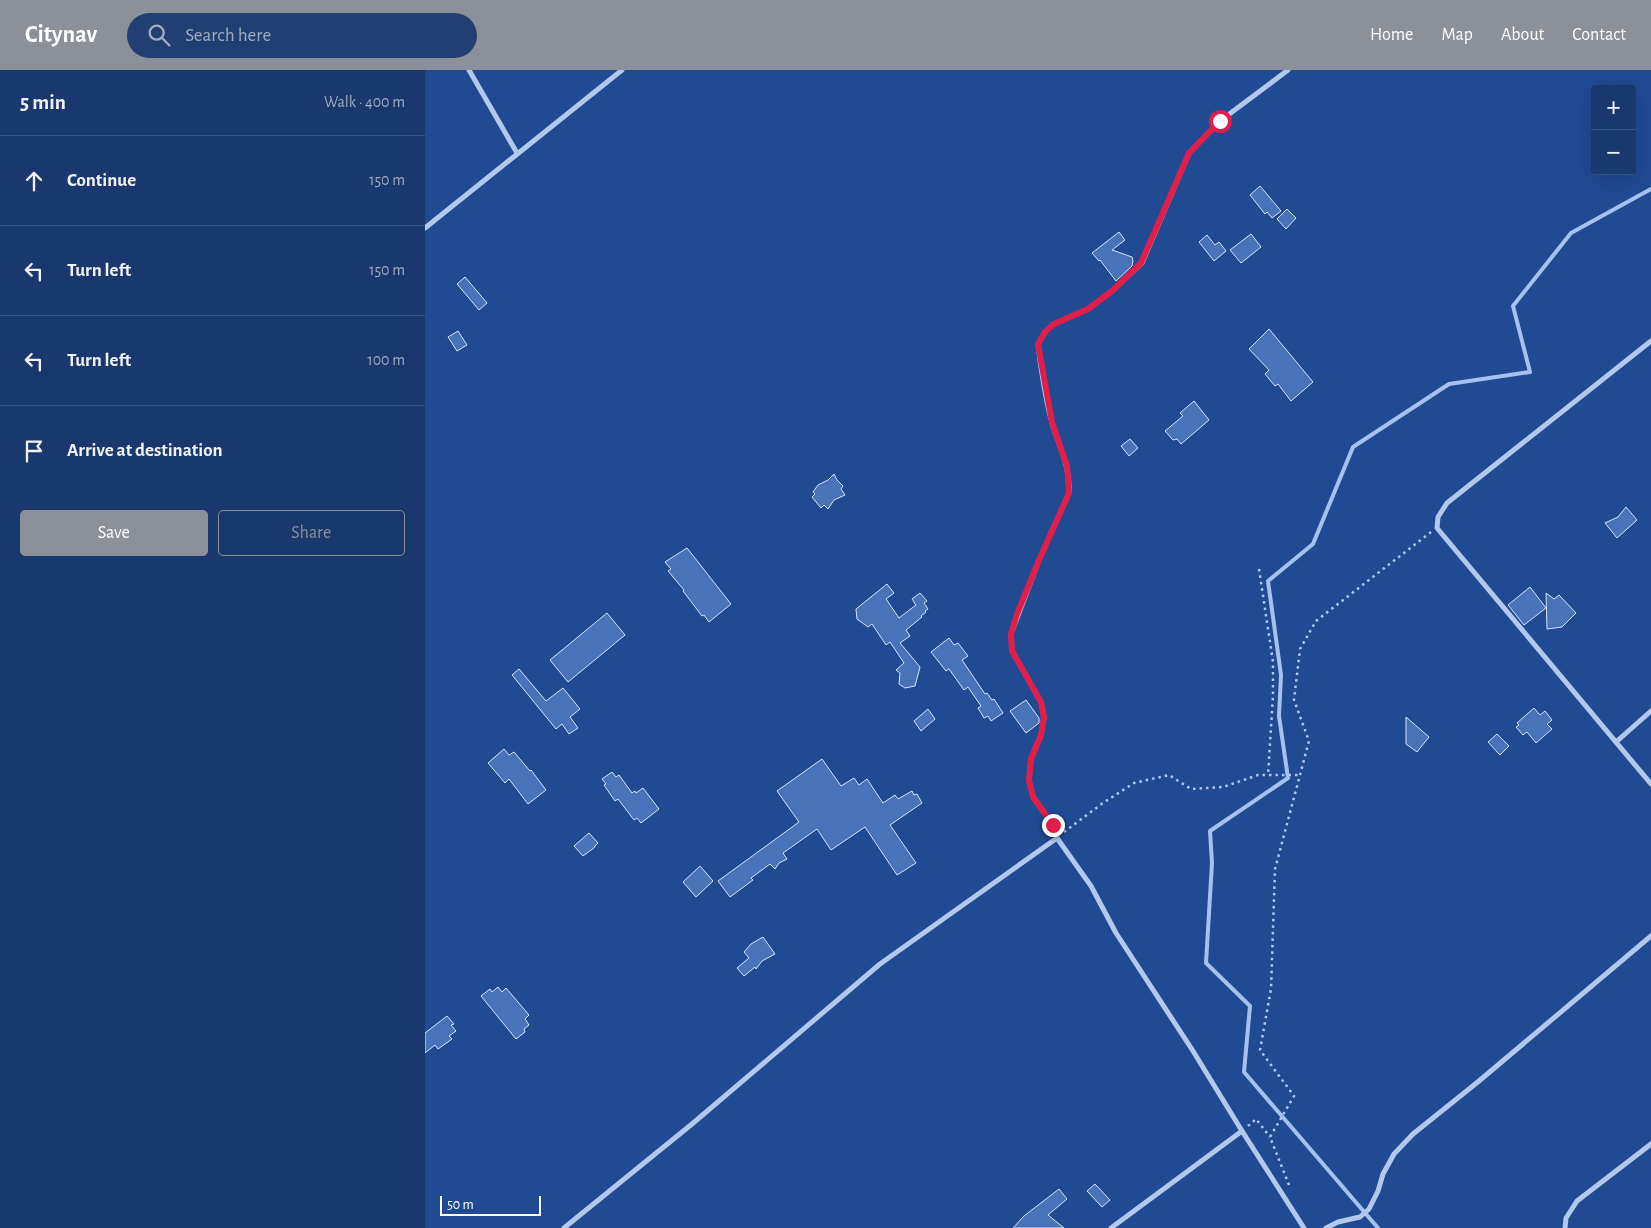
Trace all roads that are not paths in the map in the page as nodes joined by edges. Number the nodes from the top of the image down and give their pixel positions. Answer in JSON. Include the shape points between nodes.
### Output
{"nodes":[{"id":1,"x":469,"y":70,"type":"edge"},
{"id":2,"x":622,"y":70,"type":"edge"},
{"id":3,"x":1288,"y":70,"type":"edge"},
{"id":4,"x":517,"y":153,"type":"junction"},
{"id":5,"x":425,"y":228,"type":"edge"},
{"id":6,"x":1651,"y":341,"type":"edge"},
{"id":7,"x":1651,"y":712,"type":"edge"},
{"id":8,"x":1615,"y":742,"type":"junction"},
{"id":9,"x":1651,"y":784,"type":"edge"},
{"id":10,"x":1057,"y":838,"type":"junction"},
{"id":11,"x":1651,"y":936,"type":"edge"},
{"id":12,"x":1241,"y":1131,"type":"junction"},
{"id":13,"x":1651,"y":1144,"type":"edge"},
{"id":14,"x":564,"y":1228,"type":"edge"},
{"id":15,"x":1111,"y":1228,"type":"edge"},
{"id":16,"x":1304,"y":1228,"type":"edge"},
{"id":17,"x":1326,"y":1228,"type":"edge"},
{"id":18,"x":1565,"y":1228,"type":"edge"}],
"edges":[{"from":1,"to":4,"type":"street"},
{"from":2,"to":4,"type":"street"},
{"from":3,"to":10,"type":"street","via":[[1220,121],[1189,153],[1141,263],[1088,309],[1054,324],[1038,344],[1052,422],[1067,466],[1069,493],[1011,634],[1012,651],[1041,702],[1044,717],[1031,759],[1029,780],[1033,797],[1053,825]]},
{"from":4,"to":5,"type":"street"},
{"from":6,"to":8,"type":"street","via":[[1447,503],[1438,517],[1437,528]]},
{"from":7,"to":8,"type":"street"},
{"from":8,"to":9,"type":"street"},
{"from":10,"to":12,"type":"street","via":[[1091,886],[1116,933]]},
{"from":10,"to":14,"type":"street","via":[[879,964],[692,1124]]},
{"from":11,"to":17,"type":"street","via":[[1413,1134],[1394,1154],[1369,1208],[1360,1217]]},
{"from":12,"to":15,"type":"street"},
{"from":12,"to":16,"type":"street"},
{"from":13,"to":18,"type":"street","via":[[1577,1201],[1565,1218]]}]}
